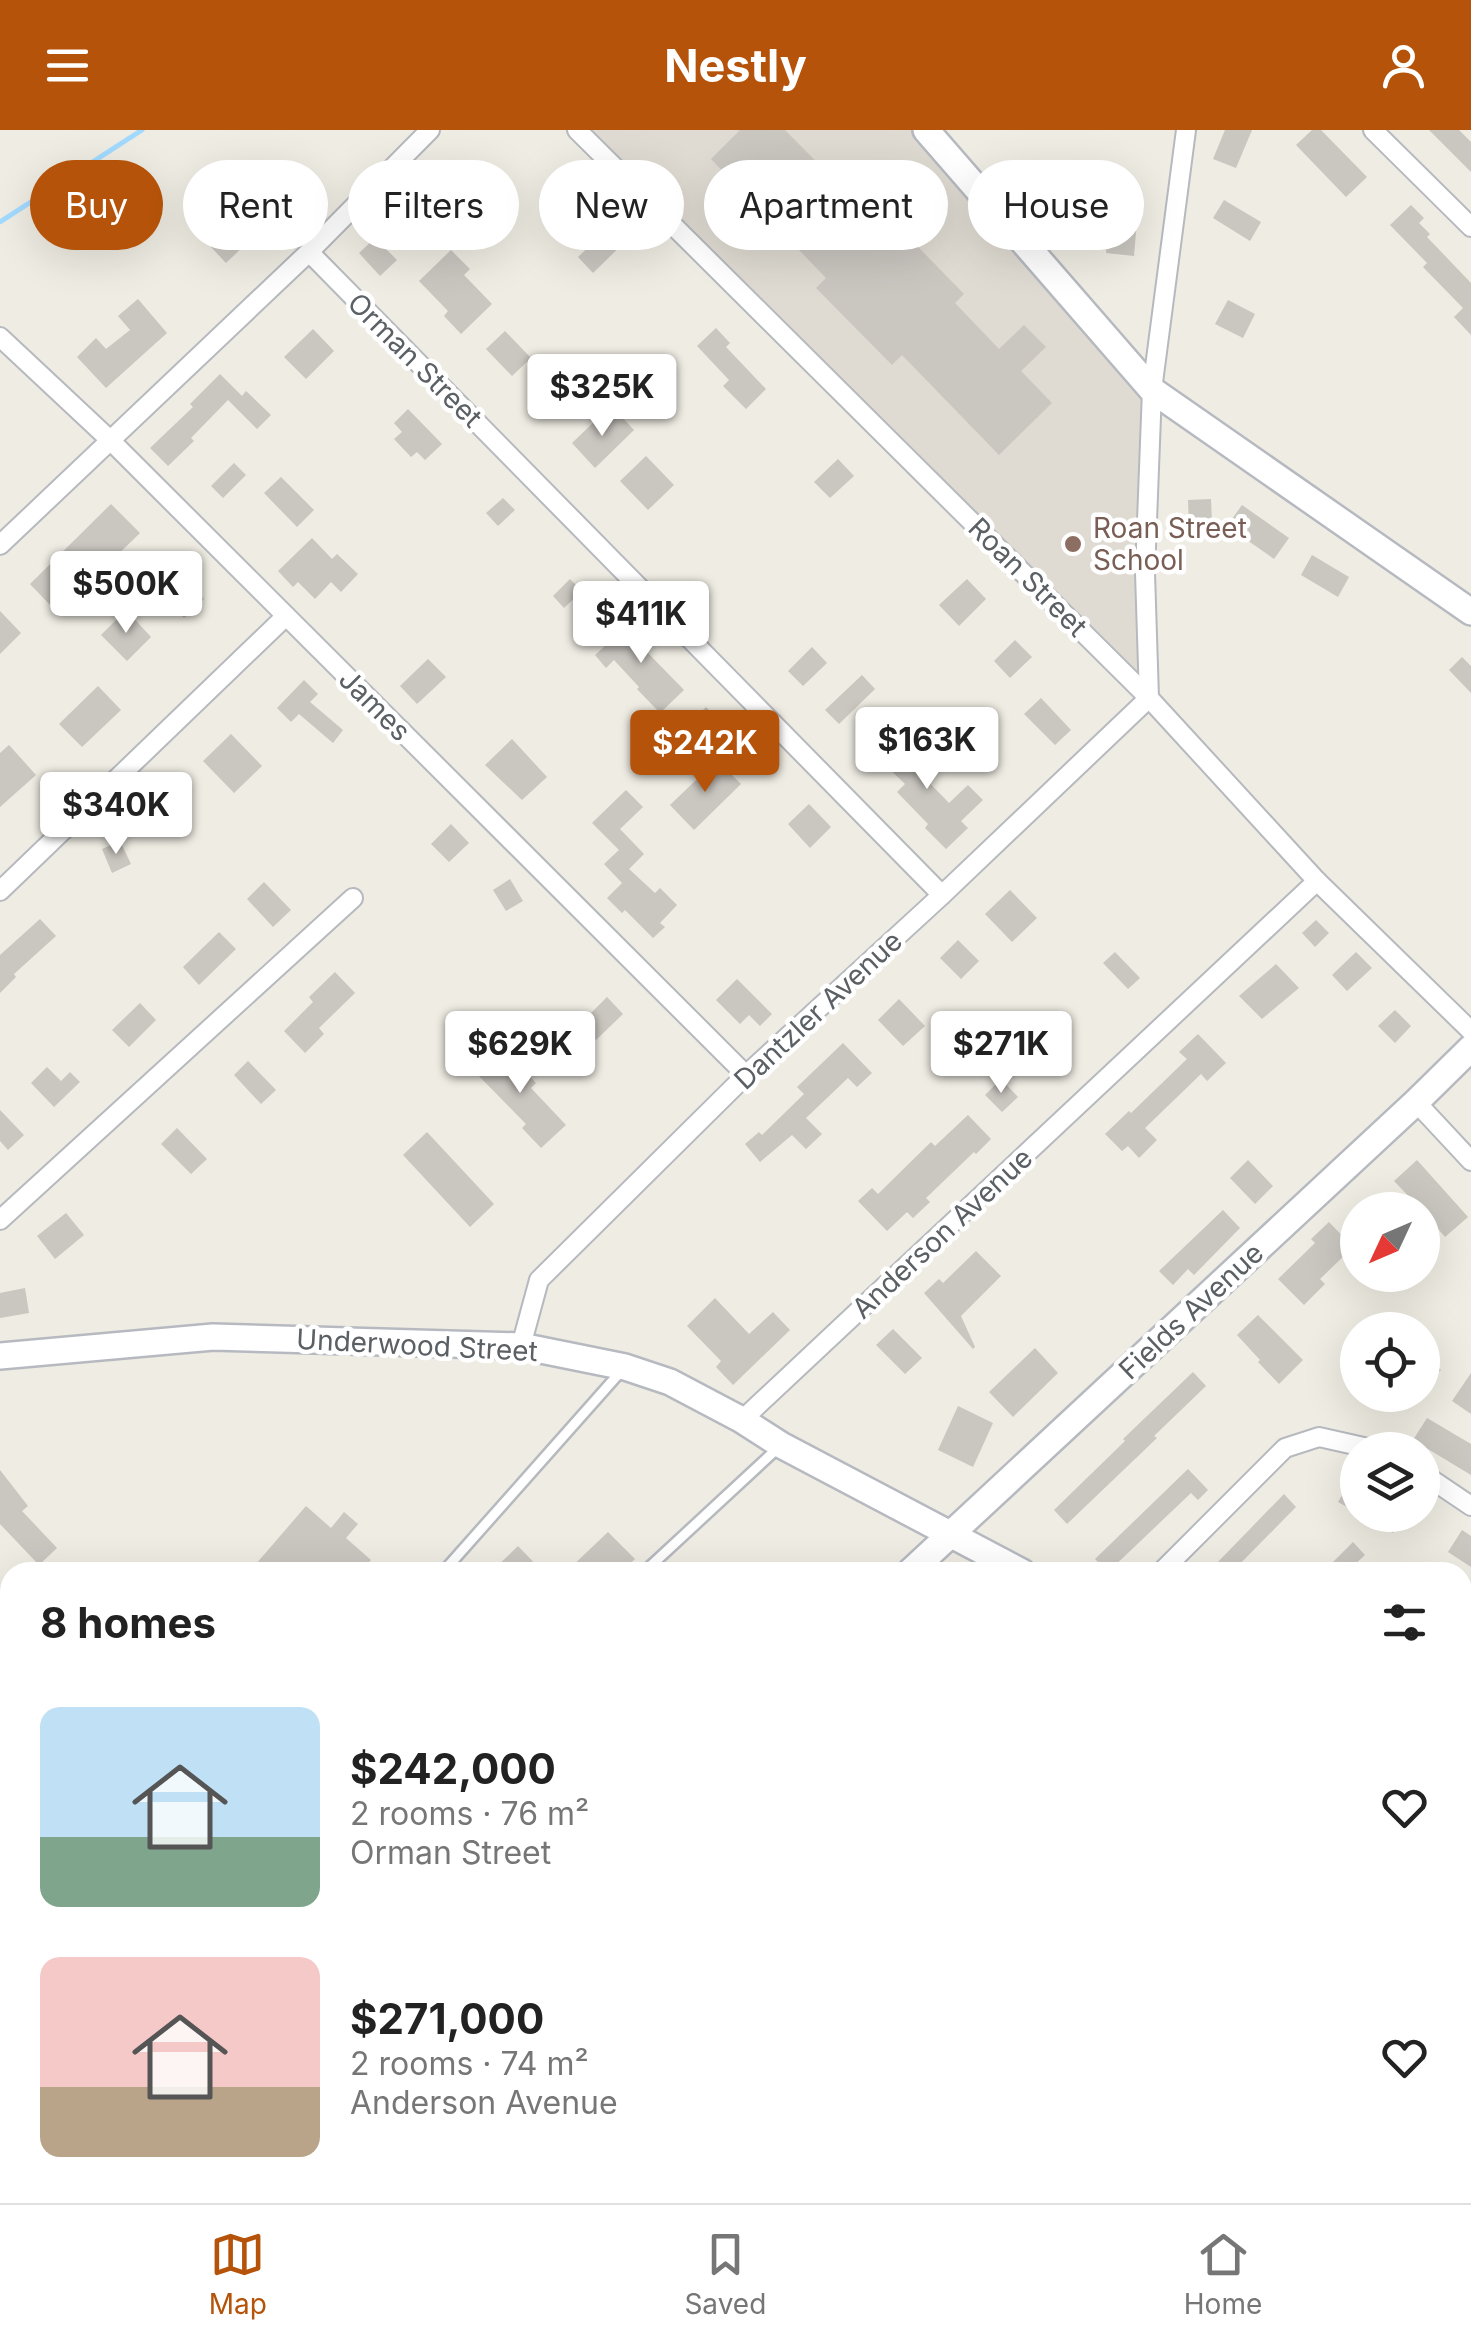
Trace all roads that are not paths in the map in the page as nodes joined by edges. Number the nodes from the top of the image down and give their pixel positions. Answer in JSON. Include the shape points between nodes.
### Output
{"nodes":[{"id":1,"x":430,"y":130,"type":"edge"},
{"id":2,"x":577,"y":130,"type":"edge"},
{"id":3,"x":926,"y":130,"type":"edge"},
{"id":4,"x":1186,"y":130,"type":"edge"},
{"id":5,"x":1372,"y":130,"type":"edge"},
{"id":6,"x":1471,"y":227,"type":"edge"},
{"id":7,"x":308,"y":252,"type":"junction"},
{"id":8,"x":0,"y":337,"type":"edge"},
{"id":9,"x":1152,"y":390,"type":"junction"},
{"id":10,"x":110,"y":440,"type":"junction"},
{"id":11,"x":0,"y":545,"type":"edge"},
{"id":12,"x":1471,"y":612,"type":"edge"},
{"id":13,"x":286,"y":616,"type":"junction"},
{"id":14,"x":1149,"y":698,"type":"junction"},
{"id":15,"x":1317,"y":881,"type":"junction"},
{"id":16,"x":0,"y":891,"type":"edge"},
{"id":17,"x":942,"y":896,"type":"junction"},
{"id":18,"x":353,"y":898,"type":"dead end"},
{"id":19,"x":1471,"y":1031,"type":"edge"},
{"id":20,"x":1471,"y":1048,"type":"edge"},
{"id":21,"x":746,"y":1075,"type":"junction"},
{"id":22,"x":1416,"y":1102,"type":"junction"},
{"id":23,"x":1471,"y":1161,"type":"edge"},
{"id":24,"x":0,"y":1220,"type":"edge"},
{"id":25,"x":521,"y":1346,"type":"junction"},
{"id":26,"x":0,"y":1356,"type":"edge"},
{"id":27,"x":625,"y":1367,"type":"junction"},
{"id":28,"x":742,"y":1420,"type":"junction"},
{"id":29,"x":1340,"y":1441,"type":"edge"},
{"id":30,"x":781,"y":1445,"type":"junction"},
{"id":31,"x":1440,"y":1485,"type":"edge"},
{"id":32,"x":1471,"y":1506,"type":"edge"},
{"id":33,"x":948,"y":1534,"type":"junction"},
{"id":34,"x":452,"y":1562,"type":"edge"},
{"id":35,"x":655,"y":1562,"type":"edge"},
{"id":36,"x":920,"y":1562,"type":"edge"},
{"id":37,"x":1003,"y":1562,"type":"edge"},
{"id":38,"x":1171,"y":1562,"type":"edge"}],
"edges":[{"from":1,"to":7,"type":"street"},
{"from":2,"to":14,"type":"street","name":"Roan Street"},
{"from":3,"to":9,"type":"street"},
{"from":4,"to":9,"type":"street"},
{"from":5,"to":6,"type":"street"},
{"from":7,"to":10,"type":"street"},
{"from":7,"to":17,"type":"street","name":"Orman Street"},
{"from":8,"to":10,"type":"street","name":"James"},
{"from":9,"to":12,"type":"street"},
{"from":9,"to":14,"type":"street","via":[[1145,573]]},
{"from":10,"to":11,"type":"street"},
{"from":10,"to":13,"type":"street","name":"James"},
{"from":13,"to":16,"type":"street"},
{"from":13,"to":21,"type":"street","name":"James"},
{"from":14,"to":15,"type":"street","name":"Roan Street"},
{"from":14,"to":17,"type":"street","name":"Dantzler Avenue"},
{"from":15,"to":19,"type":"street","name":"Roan Street"},
{"from":15,"to":28,"type":"street","name":"Anderson Avenue"},
{"from":17,"to":21,"type":"street","name":"Dantzler Avenue"},
{"from":18,"to":24,"type":"street"},
{"from":20,"to":22,"type":"street","name":"Fields Avenue"},
{"from":21,"to":25,"type":"street","name":"Dantzler Avenue","via":[[539,1280]]},
{"from":22,"to":23,"type":"street"},
{"from":22,"to":33,"type":"street","name":"Fields Avenue"},
{"from":25,"to":26,"type":"street","name":"Underwood Street","via":[[212,1336]]},
{"from":25,"to":27,"type":"street","name":"Underwood Street"},
{"from":27,"to":28,"type":"street","name":"Underwood Street"},
{"from":27,"to":34,"type":"lane"},
{"from":28,"to":30,"type":"street","name":"Underwood Street"},
{"from":29,"to":38,"type":"street","via":[[1319,1436],[1286,1448]]},
{"from":30,"to":33,"type":"street","name":"Underwood Street"},
{"from":30,"to":35,"type":"lane"},
{"from":31,"to":32,"type":"street"},
{"from":33,"to":36,"type":"street","name":"Fields Avenue"},
{"from":33,"to":37,"type":"street","name":"Underwood Street"}]}
